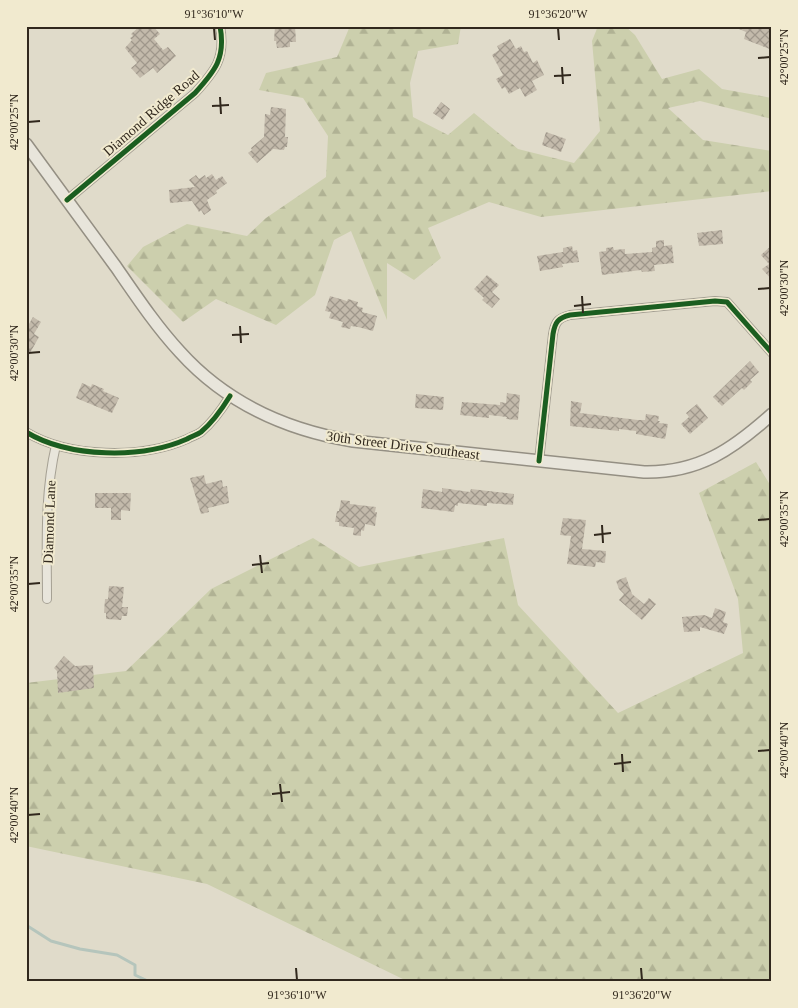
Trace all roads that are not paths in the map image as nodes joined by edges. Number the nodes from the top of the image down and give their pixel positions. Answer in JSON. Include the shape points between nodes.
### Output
{"nodes":[{"id":1,"x":220,"y":26,"type":"edge"},
{"id":2,"x":26,"y":144,"type":"edge"},
{"id":3,"x":67,"y":200,"type":"junction"},
{"id":4,"x":772,"y":353,"type":"edge"},
{"id":5,"x":230,"y":396,"type":"junction"},
{"id":6,"x":772,"y":414,"type":"edge"},
{"id":7,"x":26,"y":432,"type":"edge"},
{"id":8,"x":56,"y":445,"type":"junction"},
{"id":9,"x":539,"y":461,"type":"junction"},
{"id":10,"x":47,"y":599,"type":"dead end"}],
"edges":[{"from":1,"to":3,"type":"street","name":"Diamond Ridge Road","via":[[220,58],[210,76]]},
{"from":2,"to":3,"type":"main road","name":"30th Street Drive Southeast"},
{"from":3,"to":5,"type":"main road","name":"30th Street Drive Southeast","via":[[171,342],[197,370]]},
{"from":4,"to":9,"type":"street","via":[[727,302],[560,318],[553,334]]},
{"from":5,"to":8,"type":"street","via":[[200,433],[172,445],[106,453]]},
{"from":5,"to":9,"type":"main road","name":"30th Street Drive Southeast","via":[[279,422],[329,437]]},
{"from":6,"to":9,"type":"main road","name":"30th Street Drive Southeast","via":[[720,455],[679,470],[644,472]]},
{"from":7,"to":8,"type":"street"},
{"from":8,"to":10,"type":"street","name":"Diamond Lane","via":[[46,512]]}]}
